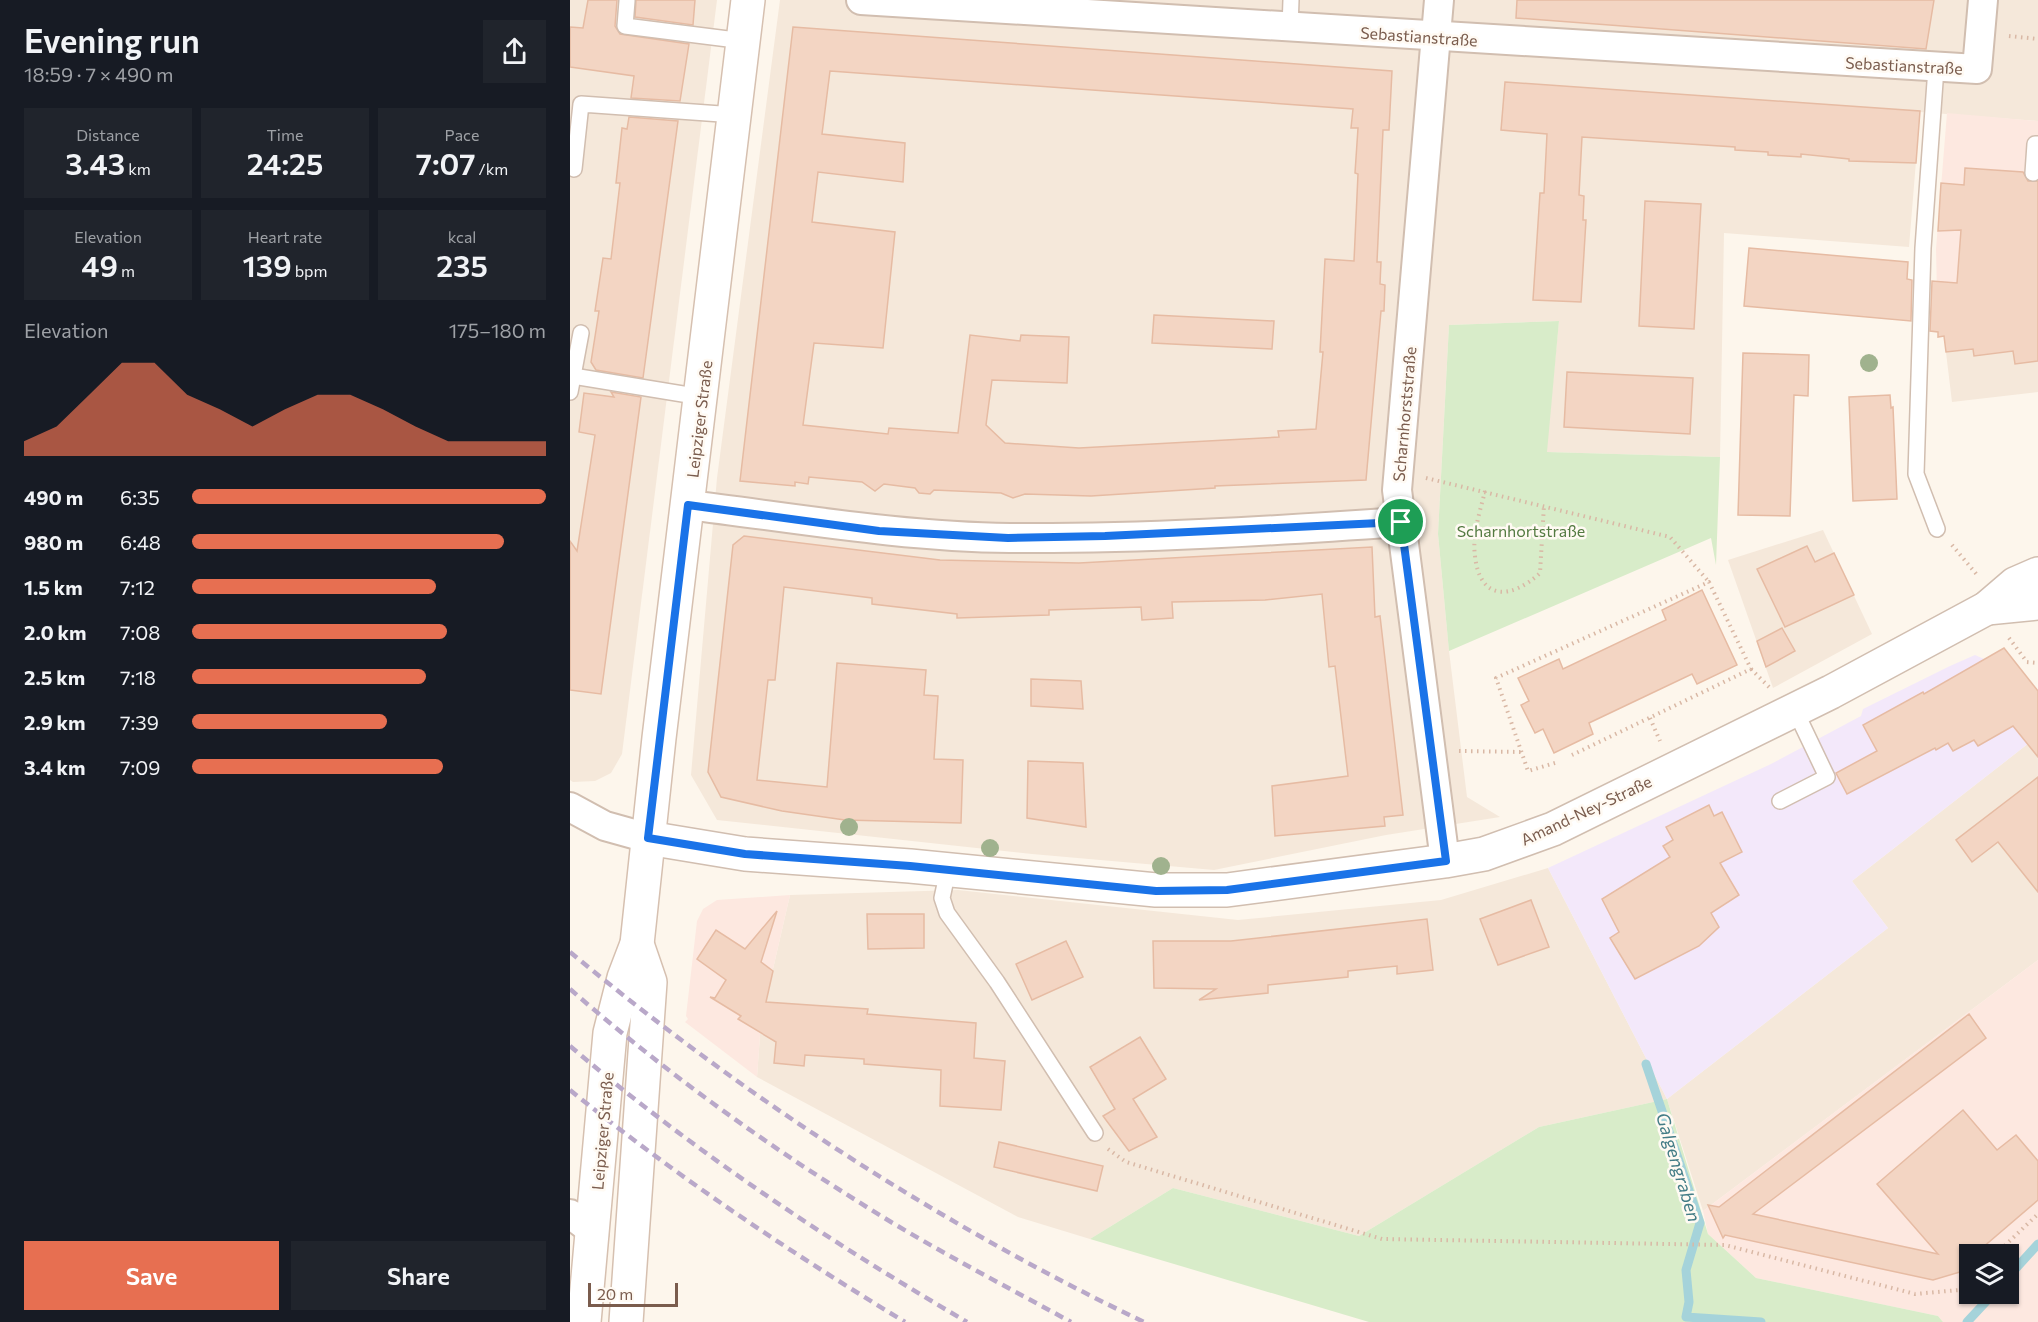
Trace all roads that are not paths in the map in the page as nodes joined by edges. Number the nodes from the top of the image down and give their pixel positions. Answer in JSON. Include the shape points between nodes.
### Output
{"nodes":[{"id":1,"x":748,"y":0,"type":"edge"},
{"id":2,"x":861,"y":0,"type":"edge"},
{"id":3,"x":1439,"y":0,"type":"edge"},
{"id":4,"x":1983,"y":0,"type":"edge"},
{"id":5,"x":627,"y":1,"type":"edge"},
{"id":6,"x":1291,"y":14,"type":"edge"},
{"id":7,"x":1436,"y":37,"type":"junction"},
{"id":8,"x":744,"y":41,"type":"junction"},
{"id":9,"x":1936,"y":68,"type":"junction"},
{"id":10,"x":735,"y":115,"type":"junction"},
{"id":11,"x":2038,"y":144,"type":"edge"},
{"id":12,"x":574,"y":169,"type":"dead end"},
{"id":13,"x":2033,"y":172,"type":"dead end"},
{"id":14,"x":581,"y":333,"type":"dead end"},
{"id":15,"x":571,"y":384,"type":"edge"},
{"id":16,"x":701,"y":397,"type":"junction"},
{"id":17,"x":688,"y":505,"type":"junction"},
{"id":18,"x":1401,"y":522,"type":"junction"},
{"id":19,"x":1937,"y":529,"type":"road end"},
{"id":20,"x":2038,"y":574,"type":"edge"},
{"id":21,"x":2038,"y":603,"type":"edge"},
{"id":22,"x":1995,"y":619,"type":"junction"},
{"id":23,"x":1783,"y":700,"type":"junction"},
{"id":24,"x":1779,"y":801,"type":"dead end"},
{"id":25,"x":570,"y":807,"type":"edge"},
{"id":26,"x":648,"y":838,"type":"junction"},
{"id":27,"x":1446,"y":861,"type":"junction"},
{"id":28,"x":948,"y":870,"type":"junction"},
{"id":29,"x":637,"y":944,"type":"junction"},
{"id":30,"x":1095,"y":1134,"type":"road end"},
{"id":31,"x":582,"y":1223,"type":"edge"},
{"id":32,"x":584,"y":1322,"type":"edge"},
{"id":33,"x":626,"y":1322,"type":"edge"}],
"edges":[{"from":1,"to":8,"type":"main road","name":"Leipziger Straße"},
{"from":2,"to":6,"type":"street","name":"Sebastianstraße"},
{"from":3,"to":7,"type":"street","name":"Scharnhorststraße"},
{"from":4,"to":9,"type":"street","name":"Sebastianstraße","via":[[1977,69]]},
{"from":5,"to":8,"type":"lane","via":[[625,26]]},
{"from":6,"to":7,"type":"street","name":"Sebastianstraße"},
{"from":7,"to":9,"type":"street","name":"Sebastianstraße"},
{"from":7,"to":18,"type":"street","name":"Scharnhorststraße","via":[[1397,490]]},
{"from":8,"to":10,"type":"main road","name":"Leipziger Straße"},
{"from":9,"to":19,"type":"lane","via":[[1923,248],[1916,474]]},
{"from":10,"to":12,"type":"lane","via":[[581,104]]},
{"from":10,"to":16,"type":"main road","name":"Leipziger Straße"},
{"from":11,"to":13,"type":"lane"},
{"from":14,"to":15,"type":"lane"},
{"from":15,"to":16,"type":"lane"},
{"from":16,"to":17,"type":"main road","name":"Leipziger Straße"},
{"from":17,"to":18,"type":"street","via":[[879,531],[1008,538]]},
{"from":17,"to":26,"type":"main road","name":"Leipziger Straße"},
{"from":18,"to":27,"type":"street","name":"Scharnhorststraße"},
{"from":20,"to":22,"type":"main road","name":"Amand-Ney-Straße","via":[[2015,584]]},
{"from":21,"to":22,"type":"main road","name":"Amand-Ney-Straße"},
{"from":22,"to":23,"type":"main road","name":"Amand-Ney-Straße"},
{"from":23,"to":24,"type":"lane","via":[[1827,777]]},
{"from":23,"to":27,"type":"main road","name":"Amand-Ney-Straße","via":[[1553,829],[1484,854]]},
{"from":25,"to":26,"type":"street","via":[[605,826]]},
{"from":26,"to":28,"type":"main road","name":"Amand-Ney-Straße","via":[[745,854]]},
{"from":26,"to":29,"type":"main road","name":"Leipziger Straße"},
{"from":27,"to":28,"type":"main road","name":"Amand-Ney-Straße","via":[[1227,890],[1156,891]]},
{"from":28,"to":30,"type":"lane","via":[[942,898],[947,914],[997,982]]},
{"from":29,"to":31,"type":"main road","name":"Leipziger Straße","via":[[610,1033]]},
{"from":29,"to":33,"type":"main road","name":"Leipziger Straße","via":[[650,982]]},
{"from":31,"to":32,"type":"main road","name":"Leipziger Straße"}]}
